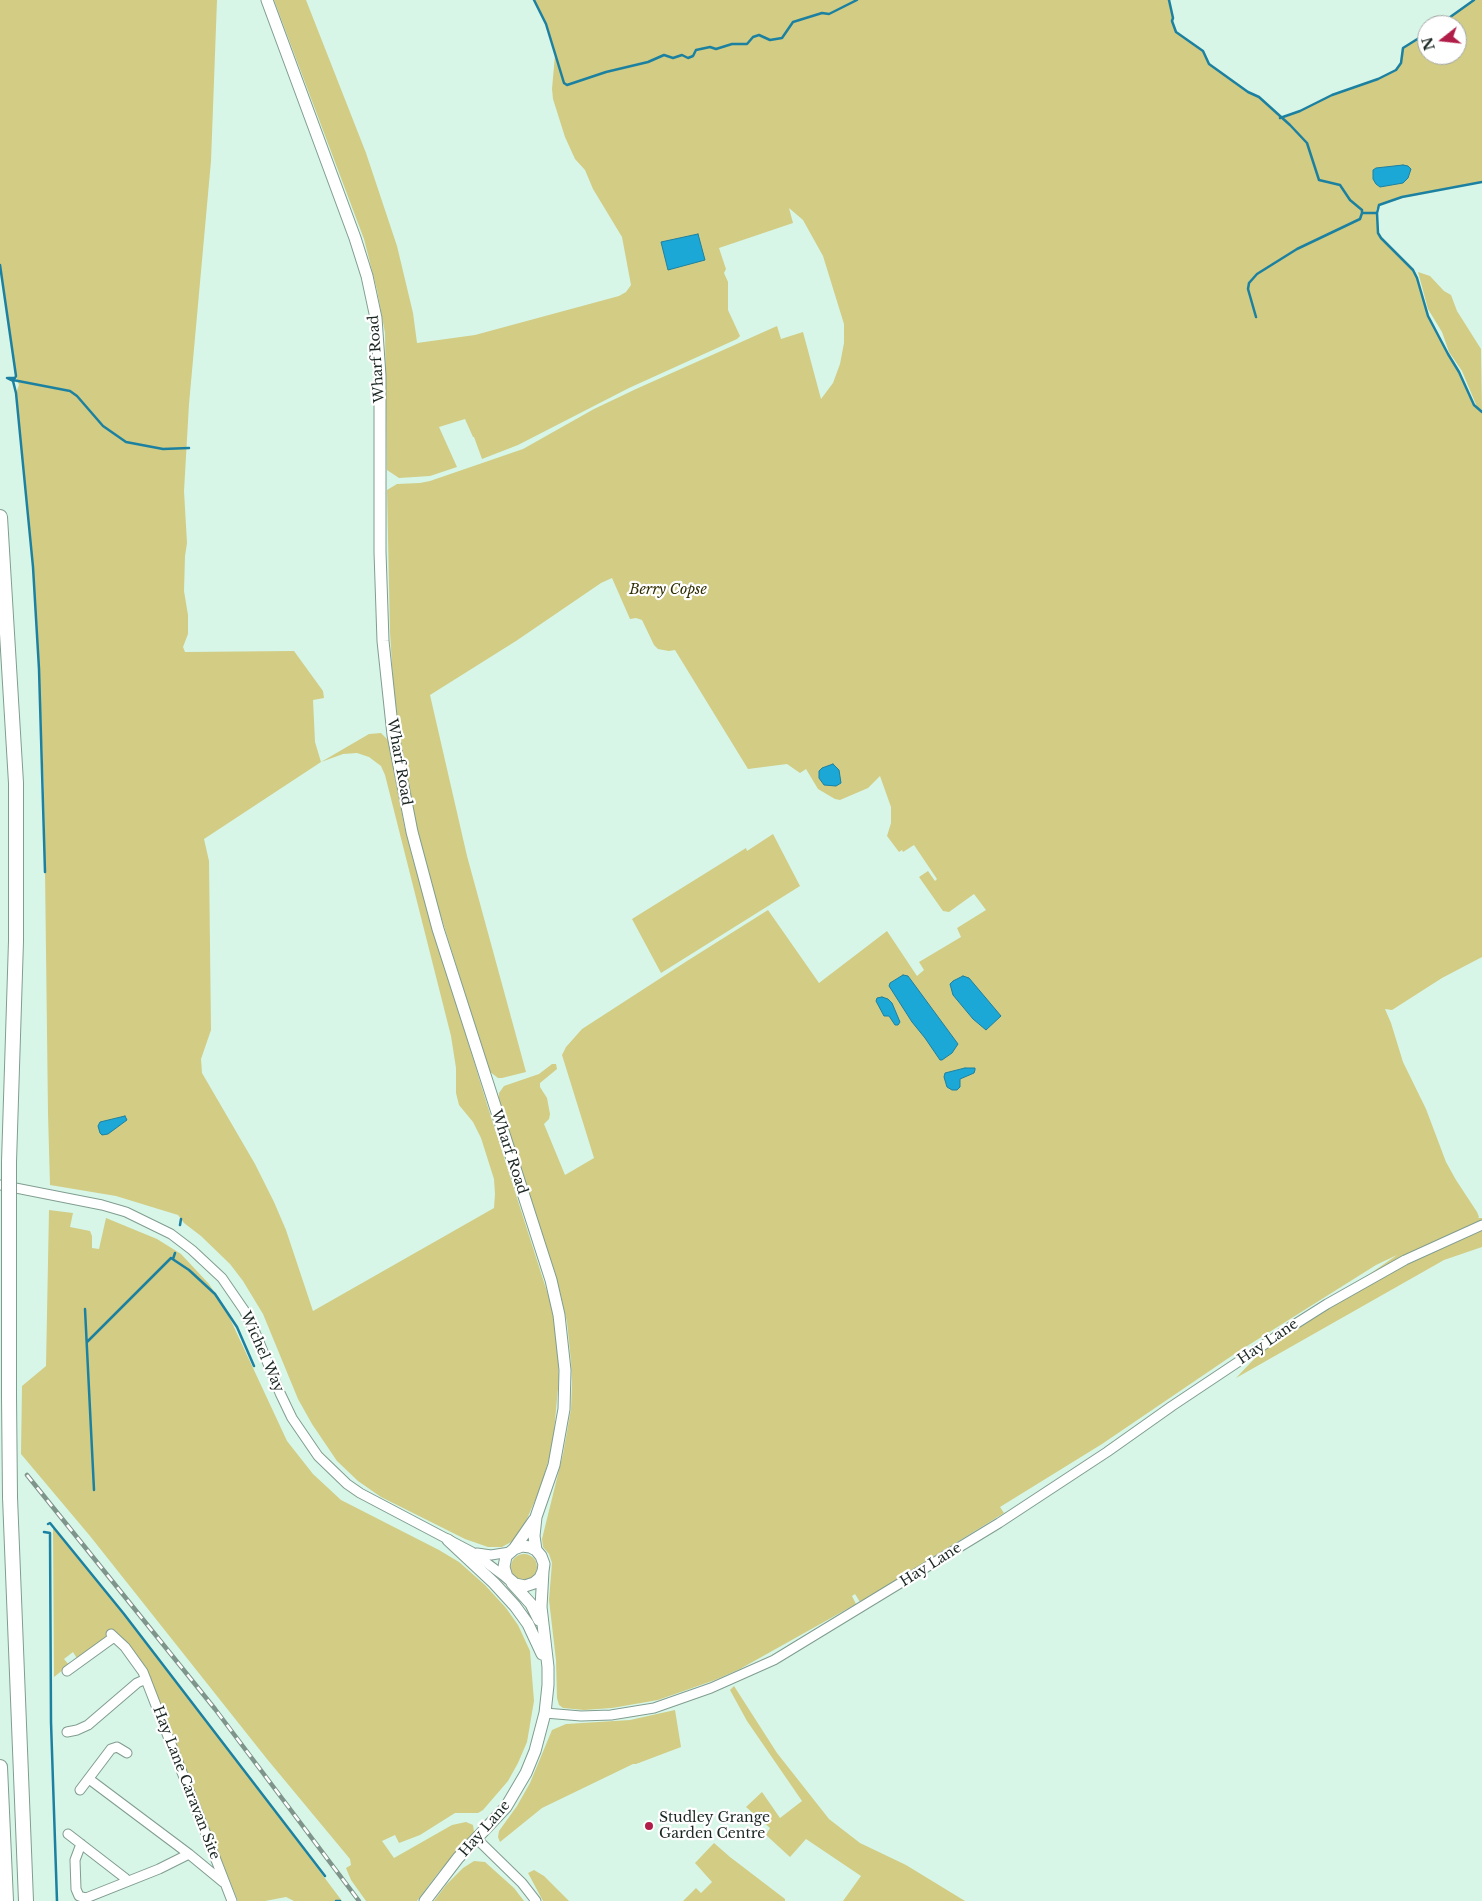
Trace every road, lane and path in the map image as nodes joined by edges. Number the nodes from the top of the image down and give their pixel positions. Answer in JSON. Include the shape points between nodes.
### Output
{"nodes":[{"id":1,"x":267,"y":0,"type":"edge"},
{"id":2,"x":0,"y":517,"type":"edge"},
{"id":3,"x":0,"y":1185,"type":"edge"},
{"id":4,"x":1482,"y":1225,"type":"edge"},
{"id":5,"x":536,"y":1517,"type":"junction"},
{"id":6,"x":448,"y":1540,"type":"junction"},
{"id":7,"x":512,"y":1550,"type":"junction"},
{"id":8,"x":536,"y":1550,"type":"junction"},
{"id":9,"x":472,"y":1552,"type":"junction"},
{"id":10,"x":543,"y":1571,"type":"junction"},
{"id":11,"x":510,"y":1581,"type":"junction"},
{"id":12,"x":542,"y":1626,"type":"junction"},
{"id":13,"x":548,"y":1667,"type":"junction"},
{"id":14,"x":67,"y":1672,"type":"dead end"},
{"id":15,"x":146,"y":1679,"type":"junction"},
{"id":16,"x":545,"y":1713,"type":"junction"},
{"id":17,"x":67,"y":1732,"type":"dead end"},
{"id":18,"x":127,"y":1753,"type":"dead end"},
{"id":19,"x":0,"y":1767,"type":"edge"},
{"id":20,"x":89,"y":1779,"type":"junction"},
{"id":21,"x":80,"y":1790,"type":"dead end"},
{"id":22,"x":68,"y":1834,"type":"dead end"},
{"id":23,"x":477,"y":1839,"type":"junction"},
{"id":24,"x":81,"y":1844,"type":"junction"},
{"id":25,"x":189,"y":1854,"type":"junction"},
{"id":26,"x":127,"y":1882,"type":"junction"},
{"id":27,"x":227,"y":1886,"type":"junction"},
{"id":28,"x":6,"y":1901,"type":"edge"},
{"id":29,"x":26,"y":1901,"type":"edge"},
{"id":30,"x":232,"y":1901,"type":"edge"},
{"id":31,"x":425,"y":1901,"type":"edge"},
{"id":32,"x":536,"y":1901,"type":"edge"}],
"edges":[{"from":1,"to":5,"type":"main road","name":"Wharf Road","via":[[355,238],[376,318],[380,376],[383,641],[393,735],[412,832],[438,929],[551,1280],[560,1321],[565,1370],[563,1417],[554,1464]]},
{"from":2,"to":29,"type":"highway","bridge":true,"via":[[16,783],[9,1396]]},
{"from":3,"to":6,"type":"street","name":"Wichel Way","via":[[126,1212],[171,1234],[192,1250],[222,1278],[244,1310],[292,1418],[318,1456],[360,1493]]},
{"from":4,"to":16,"type":"street","name":"Hay Lane","via":[[1405,1260],[1289,1328],[999,1523],[781,1657],[711,1688],[654,1708],[611,1715]]},
{"from":5,"to":7,"type":"main road","name":"Wharf Road"},
{"from":5,"to":8,"type":"main road","name":"Wharf Road"},
{"from":6,"to":9,"type":"street","name":"Wichel Way"},
{"from":6,"to":13,"type":"main road","via":[[519,1611]]},
{"from":7,"to":8,"type":"main road","via":[[524,1546]]},
{"from":7,"to":9,"type":"street","name":"Wichel Way","via":[[491,1555]]},
{"from":7,"to":11,"type":"main road","name":"Wharf Road","via":[[505,1559],[504,1567]]},
{"from":8,"to":10,"type":"main road","name":"Wharf Road","via":[[542,1559]]},
{"from":9,"to":11,"type":"street","name":"Wichel Way"},
{"from":10,"to":11,"type":"main road","via":[[532,1584],[522,1586]]},
{"from":10,"to":12,"type":"main road","name":"Wharf Road"},
{"from":11,"to":12,"type":"main road","name":"Wharf Road","via":[[531,1604]]},
{"from":12,"to":13,"type":"main road","name":"Wharf Road"},
{"from":13,"to":16,"type":"main road","name":"Wharf Road"},
{"from":14,"to":15,"type":"street","name":"Hay Lane Caravan Site","via":[[112,1636],[135,1660]]},
{"from":15,"to":17,"type":"street","via":[[88,1725]]},
{"from":15,"to":27,"type":"street","name":"Hay Lane Caravan Site"},
{"from":16,"to":23,"type":"main road","name":"Hay Lane","via":[[535,1751],[521,1783],[500,1814]]},
{"from":18,"to":20,"type":"street","via":[[117,1747],[112,1749]]},
{"from":19,"to":28,"type":"highway"},
{"from":20,"to":21,"type":"street"},
{"from":20,"to":25,"type":"street","name":"Hay Lane Caravan Site"},
{"from":22,"to":24,"type":"street"},
{"from":23,"to":31,"type":"main road","name":"Hay Lane"},
{"from":23,"to":32,"type":"street"},
{"from":24,"to":26,"type":"street"},
{"from":24,"to":26,"type":"street","name":"Hay Lane Caravan Site","via":[[75,1864],[76,1889],[81,1898],[89,1898]]},
{"from":25,"to":26,"type":"street","name":"Hay Lane Caravan Site"},
{"from":25,"to":27,"type":"street","name":"Hay Lane Caravan Site"},
{"from":27,"to":30,"type":"street","name":"Hay Lane Caravan Site"}]}
